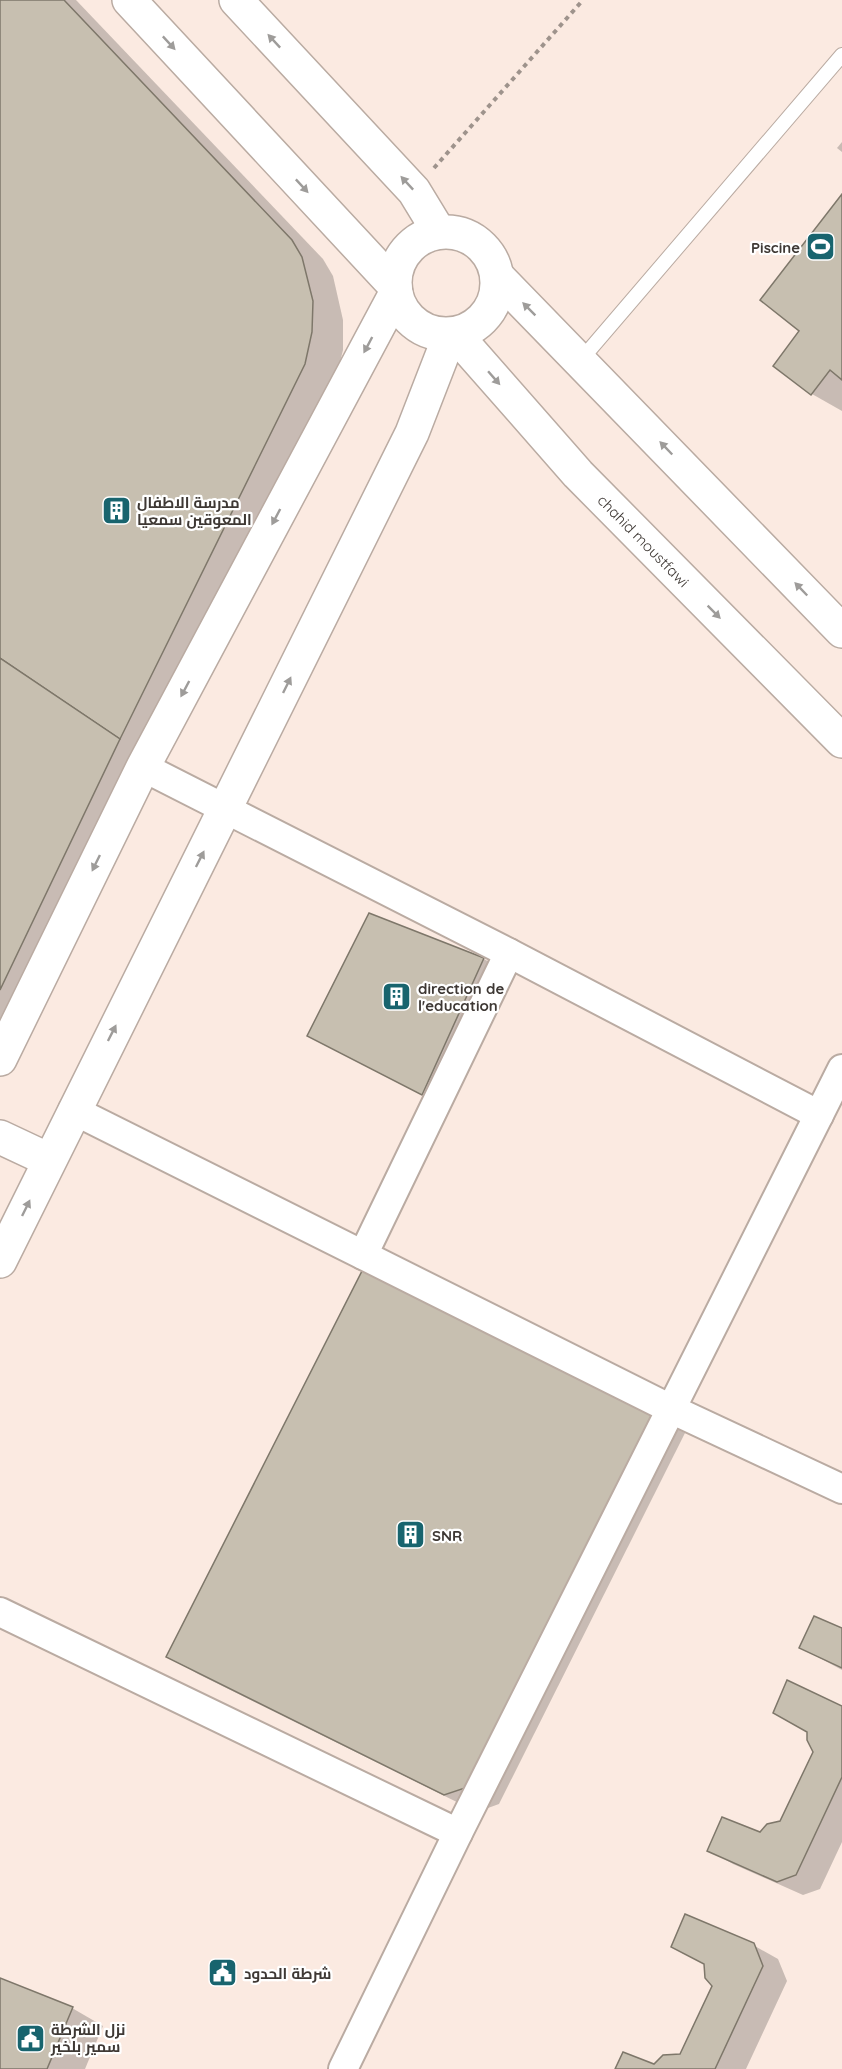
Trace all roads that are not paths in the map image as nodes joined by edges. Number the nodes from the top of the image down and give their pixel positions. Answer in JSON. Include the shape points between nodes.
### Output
{"nodes":[{"id":1,"x":129,"y":0,"type":"edge"},
{"id":2,"x":236,"y":0,"type":"edge"},
{"id":3,"x":842,"y":55,"type":"edge"},
{"id":4,"x":439,"y":232,"type":"junction"},
{"id":5,"x":497,"y":276,"type":"junction"},
{"id":6,"x":395,"y":290,"type":"junction"},
{"id":7,"x":453,"y":334,"type":"junction"},
{"id":8,"x":580,"y":361,"type":"junction"},
{"id":9,"x":842,"y":631,"type":"edge"},
{"id":10,"x":842,"y":741,"type":"edge"},
{"id":11,"x":143,"y":767,"type":"junction"},
{"id":12,"x":225,"y":808,"type":"junction"},
{"id":13,"x":509,"y":953,"type":"junction"},
{"id":14,"x":0,"y":1059,"type":"edge"},
{"id":15,"x":842,"y":1069,"type":"edge"},
{"id":16,"x":73,"y":1110,"type":"junction"},
{"id":17,"x":819,"y":1115,"type":"junction"},
{"id":18,"x":0,"y":1137,"type":"edge"},
{"id":19,"x":49,"y":1160,"type":"junction"},
{"id":20,"x":363,"y":1255,"type":"junction"},
{"id":21,"x":0,"y":1261,"type":"edge"},
{"id":22,"x":671,"y":1408,"type":"junction"},
{"id":23,"x":842,"y":1489,"type":"edge"},
{"id":24,"x":0,"y":1612,"type":"edge"},
{"id":25,"x":458,"y":1833,"type":"junction"},
{"id":26,"x":343,"y":2069,"type":"edge"}],
"edges":[{"from":1,"to":6,"type":"main road","one_way":true},
{"from":4,"to":2,"type":"main road","one_way":true,"via":[[414,191]]},
{"from":3,"to":8,"type":"lane"},
{"from":4,"to":5,"type":"main road","via":[[470,238],[483,248]]},
{"from":4,"to":6,"type":"main road","via":[[411,245],[396,271]]},
{"from":5,"to":7,"type":"main road","via":[[492,306],[483,319]]},
{"from":8,"to":5,"type":"main road","one_way":true},
{"from":6,"to":7,"type":"main road","via":[[400,308],[409,320],[428,331]]},
{"from":6,"to":11,"type":"main road","one_way":true},
{"from":7,"to":10,"type":"main road","name":"chahid moustfawi","one_way":true,"via":[[578,474]]},
{"from":12,"to":7,"type":"main road","one_way":true,"via":[[412,433]]},
{"from":9,"to":8,"type":"main road","one_way":true},
{"from":11,"to":12,"type":"street"},
{"from":11,"to":14,"type":"main road","one_way":true},
{"from":12,"to":13,"type":"street"},
{"from":16,"to":12,"type":"main road","one_way":true},
{"from":13,"to":17,"type":"street"},
{"from":13,"to":20,"type":"street"},
{"from":15,"to":17,"type":"street"},
{"from":16,"to":19,"type":"main road"},
{"from":16,"to":20,"type":"street"},
{"from":17,"to":22,"type":"street"},
{"from":18,"to":19,"type":"main road"},
{"from":21,"to":19,"type":"main road","one_way":true},
{"from":20,"to":22,"type":"street"},
{"from":22,"to":23,"type":"street"},
{"from":22,"to":25,"type":"street"},
{"from":24,"to":25,"type":"street"},
{"from":25,"to":26,"type":"street"}]}
